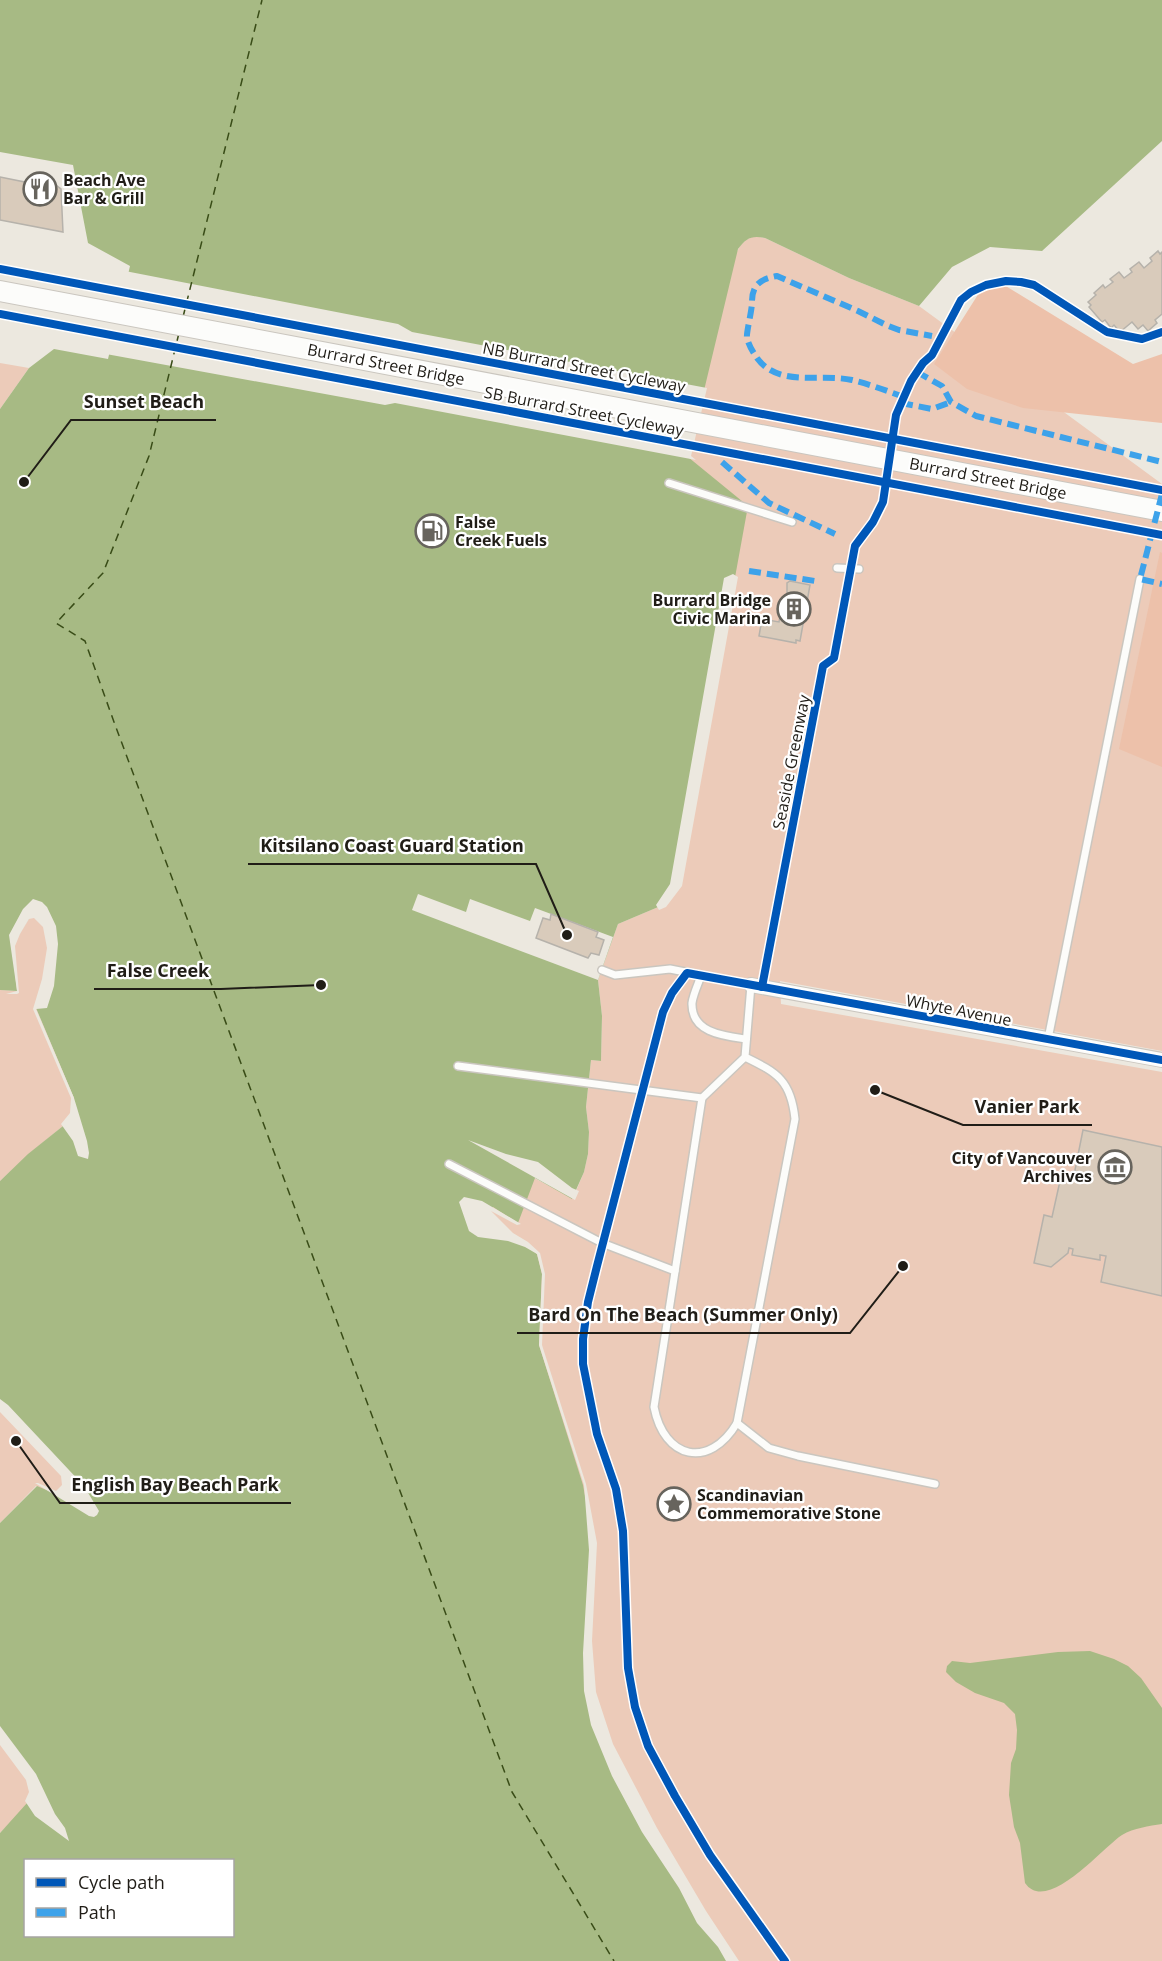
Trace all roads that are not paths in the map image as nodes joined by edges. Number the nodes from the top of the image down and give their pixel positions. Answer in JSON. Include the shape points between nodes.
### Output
{"nodes":[{"id":1,"x":0,"y":292,"type":"edge"},
{"id":2,"x":88,"y":312,"type":"dead end"},
{"id":3,"x":669,"y":483,"type":"dead end"},
{"id":4,"x":1162,"y":512,"type":"edge"},
{"id":5,"x":792,"y":522,"type":"dead end"},
{"id":6,"x":837,"y":568,"type":"dead end"},
{"id":7,"x":859,"y":569,"type":"dead end"},
{"id":8,"x":1140,"y":579,"type":"dead end"},
{"id":9,"x":602,"y":970,"type":"dead end"},
{"id":10,"x":701,"y":976,"type":"junction"},
{"id":11,"x":751,"y":985,"type":"junction"},
{"id":12,"x":746,"y":1039,"type":"junction"},
{"id":13,"x":1048,"y":1039,"type":"junction"},
{"id":14,"x":745,"y":1057,"type":"junction"},
{"id":15,"x":1162,"y":1060,"type":"edge"},
{"id":16,"x":458,"y":1066,"type":"dead end"},
{"id":17,"x":702,"y":1098,"type":"junction"},
{"id":18,"x":449,"y":1164,"type":"dead end"},
{"id":19,"x":675,"y":1271,"type":"junction"},
{"id":20,"x":737,"y":1423,"type":"junction"},
{"id":21,"x":935,"y":1484,"type":"dead end"}],
"edges":[{"from":1,"to":2,"type":"lane"},
{"from":1,"to":4,"type":"main road","name":"Burrard Street Bridge"},
{"from":3,"to":5,"type":"lane"},
{"from":6,"to":7,"type":"lane"},
{"from":8,"to":13,"type":"lane"},
{"from":9,"to":10,"type":"lane","via":[[615,975],[670,969]]},
{"from":10,"to":11,"type":"lane"},
{"from":10,"to":12,"type":"lane","via":[[692,1002],[695,1018],[707,1031]]},
{"from":11,"to":12,"type":"lane"},
{"from":11,"to":13,"type":"street","name":"Whyte Avenue"},
{"from":12,"to":14,"type":"lane"},
{"from":13,"to":15,"type":"street","name":"Whyte Avenue"},
{"from":14,"to":17,"type":"lane"},
{"from":14,"to":20,"type":"lane","via":[[784,1083],[793,1100],[795,1119]]},
{"from":16,"to":17,"type":"lane"},
{"from":17,"to":19,"type":"lane"},
{"from":18,"to":19,"type":"lane","via":[[602,1243]]},
{"from":19,"to":20,"type":"lane","via":[[654,1407],[657,1422],[676,1446],[689,1453],[705,1453],[718,1447]]},
{"from":20,"to":21,"type":"lane","via":[[769,1448]]}]}
